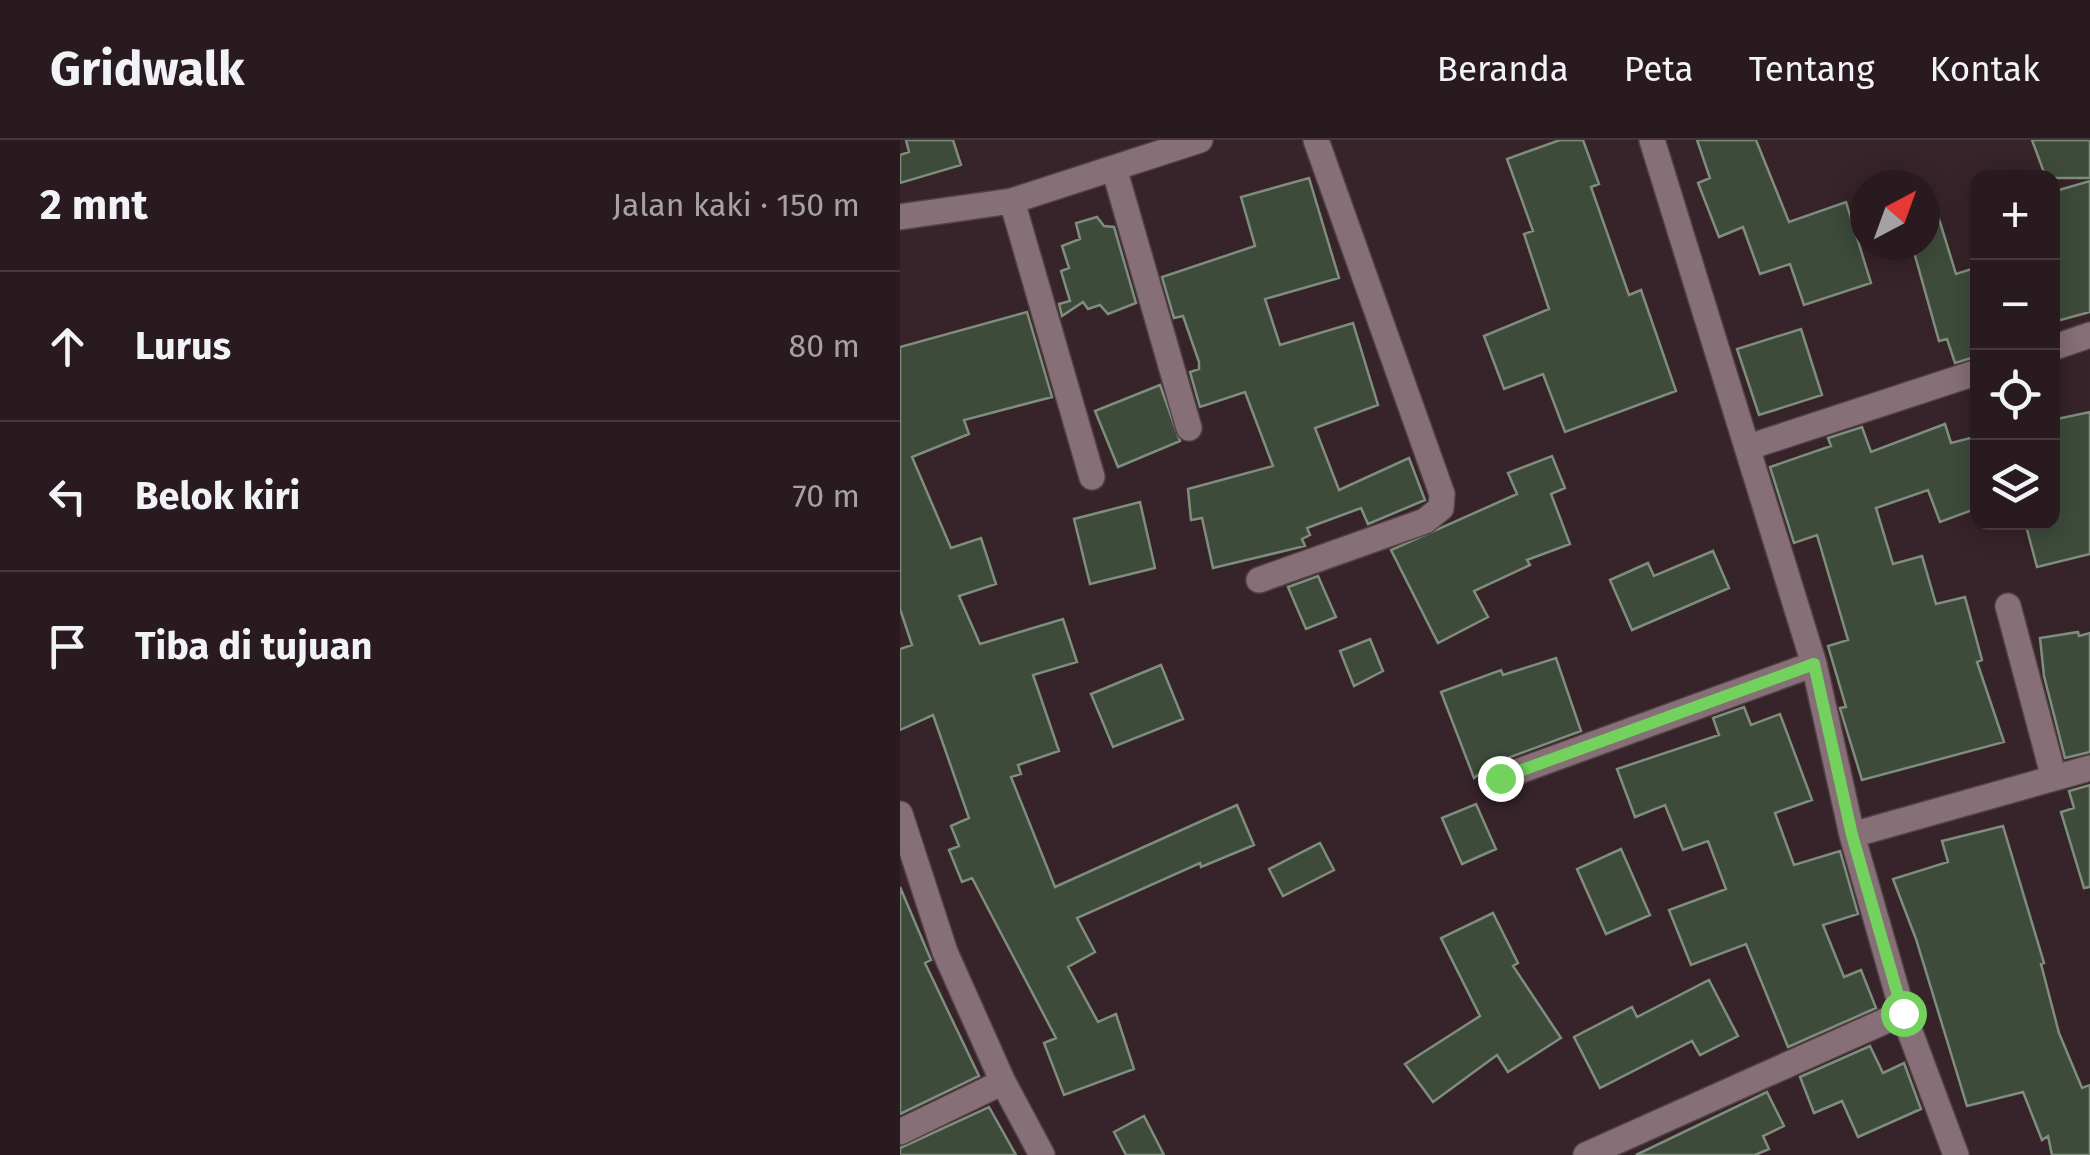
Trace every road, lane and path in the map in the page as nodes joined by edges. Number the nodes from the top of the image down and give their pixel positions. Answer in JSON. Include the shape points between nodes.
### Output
{"nodes":[{"id":1,"x":1200,"y":140,"type":"edge"},
{"id":2,"x":1316,"y":140,"type":"edge"},
{"id":3,"x":1652,"y":140,"type":"edge"},
{"id":4,"x":1114,"y":168,"type":"junction"},
{"id":5,"x":1012,"y":201,"type":"junction"},
{"id":6,"x":900,"y":217,"type":"edge"},
{"id":7,"x":2090,"y":335,"type":"edge"},
{"id":8,"x":2060,"y":345,"type":"edge"},
{"id":9,"x":1970,"y":375,"type":"edge"},
{"id":10,"x":1189,"y":428,"type":"dead end"},
{"id":11,"x":1749,"y":447,"type":"junction"},
{"id":12,"x":1092,"y":477,"type":"dead end"},
{"id":13,"x":1258,"y":580,"type":"dead end"},
{"id":14,"x":2008,"y":606,"type":"dead end"},
{"id":15,"x":1814,"y":664,"type":"junction"},
{"id":16,"x":2090,"y":768,"type":"edge"},
{"id":17,"x":1500,"y":778,"type":"dead end"},
{"id":18,"x":2054,"y":778,"type":"junction"},
{"id":19,"x":900,"y":814,"type":"edge"},
{"id":20,"x":1852,"y":835,"type":"junction"},
{"id":21,"x":1903,"y":1013,"type":"junction"},
{"id":22,"x":1003,"y":1082,"type":"junction"},
{"id":23,"x":900,"y":1132,"type":"edge"},
{"id":24,"x":1042,"y":1155,"type":"edge"},
{"id":25,"x":1586,"y":1155,"type":"edge"},
{"id":26,"x":1956,"y":1155,"type":"edge"}],
"edges":[{"from":1,"to":4,"type":"street"},
{"from":2,"to":13,"type":"street","via":[[1442,494],[1441,508],[1425,521]]},
{"from":3,"to":11,"type":"street"},
{"from":4,"to":5,"type":"street"},
{"from":4,"to":10,"type":"street"},
{"from":5,"to":6,"type":"street"},
{"from":5,"to":12,"type":"street"},
{"from":7,"to":8,"type":"street"},
{"from":9,"to":11,"type":"street"},
{"from":11,"to":15,"type":"street"},
{"from":14,"to":18,"type":"street"},
{"from":15,"to":17,"type":"street"},
{"from":15,"to":20,"type":"street"},
{"from":16,"to":18,"type":"street"},
{"from":18,"to":20,"type":"street"},
{"from":19,"to":22,"type":"street","via":[[946,952]]},
{"from":20,"to":21,"type":"street"},
{"from":21,"to":25,"type":"street"},
{"from":21,"to":26,"type":"street"},
{"from":22,"to":23,"type":"street"},
{"from":22,"to":24,"type":"street"}]}
